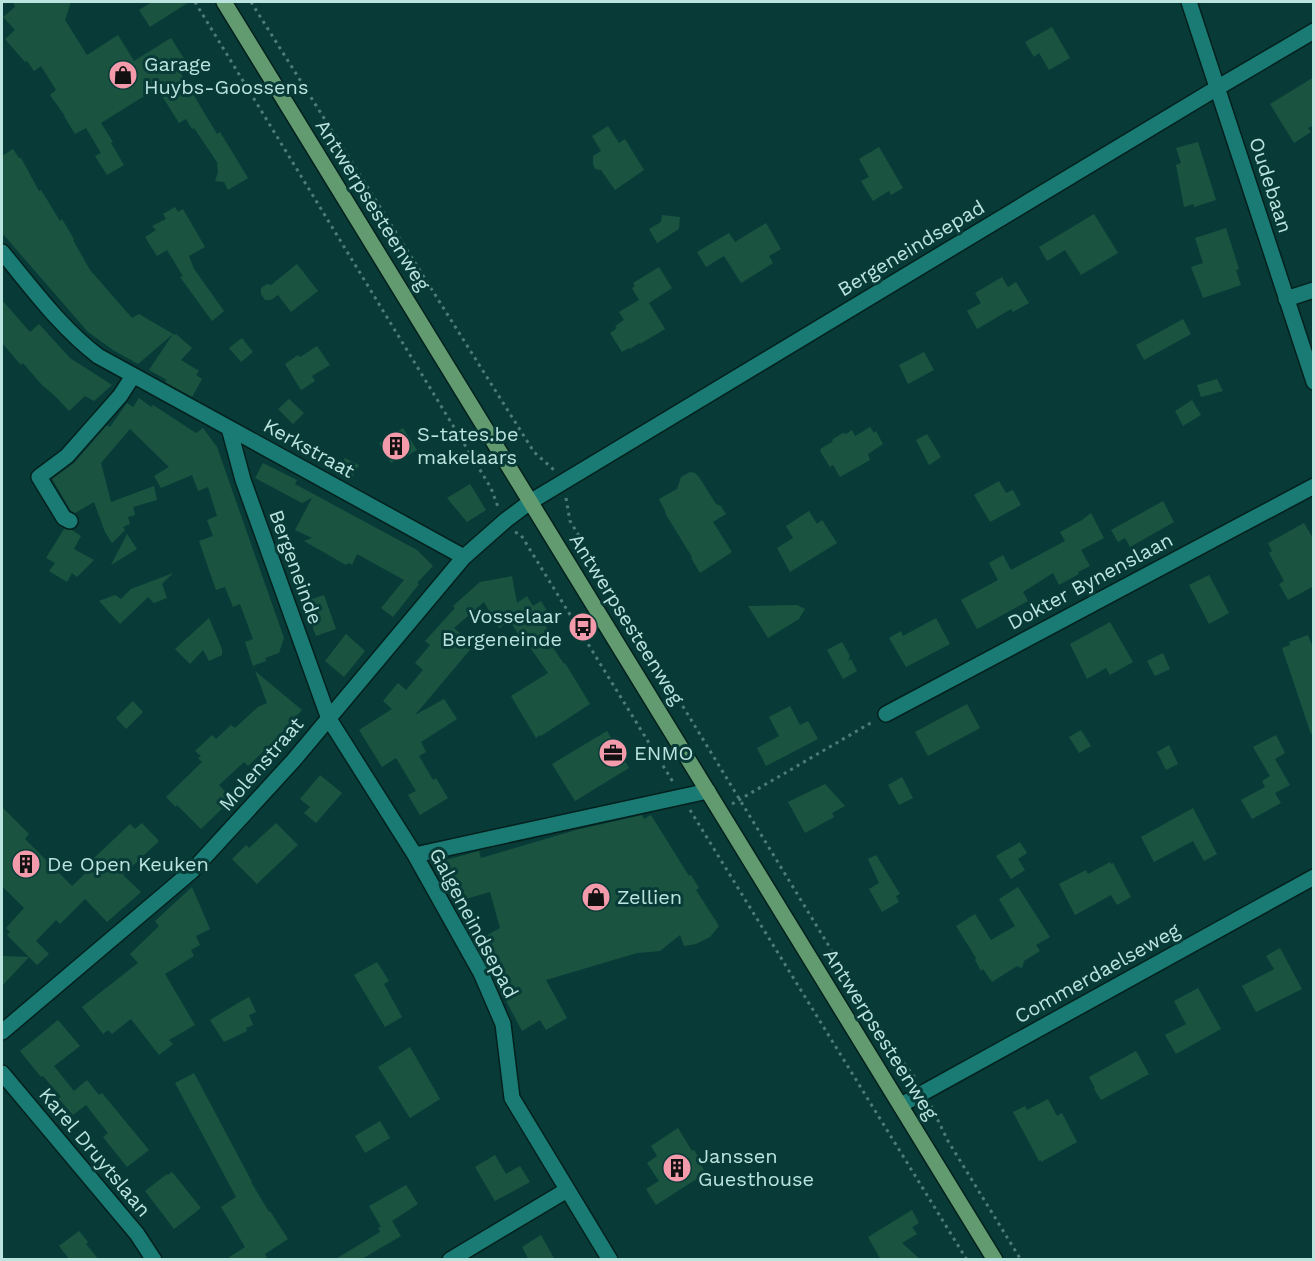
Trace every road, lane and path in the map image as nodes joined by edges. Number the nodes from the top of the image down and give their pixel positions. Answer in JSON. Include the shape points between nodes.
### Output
{"nodes":[{"id":1,"x":195,"y":2,"type":"edge"},
{"id":2,"x":224,"y":2,"type":"edge"},
{"id":3,"x":251,"y":2,"type":"edge"},
{"id":4,"x":1189,"y":2,"type":"edge"},
{"id":5,"x":1314,"y":31,"type":"edge"},
{"id":6,"x":1217,"y":88,"type":"junction"},
{"id":7,"x":2,"y":252,"type":"edge"},
{"id":8,"x":1314,"y":290,"type":"edge"},
{"id":9,"x":1286,"y":299,"type":"junction"},
{"id":10,"x":133,"y":376,"type":"junction"},
{"id":11,"x":1314,"y":382,"type":"edge"},
{"id":12,"x":229,"y":428,"type":"junction"},
{"id":13,"x":562,"y":482,"type":"junction"},
{"id":14,"x":1314,"y":486,"type":"edge"},
{"id":15,"x":530,"y":502,"type":"junction"},
{"id":16,"x":506,"y":520,"type":"junction"},
{"id":17,"x":70,"y":522,"type":"dead end"},
{"id":18,"x":464,"y":557,"type":"junction"},
{"id":19,"x":886,"y":714,"type":"joint"},
{"id":20,"x":329,"y":719,"type":"junction"},
{"id":21,"x":708,"y":791,"type":"junction"},
{"id":22,"x":682,"y":798,"type":"junction"},
{"id":23,"x":741,"y":799,"type":"junction"},
{"id":24,"x":720,"y":811,"type":"junction"},
{"id":25,"x":415,"y":855,"type":"junction"},
{"id":26,"x":1314,"y":876,"type":"edge"},
{"id":27,"x":2,"y":1032,"type":"edge"},
{"id":28,"x":2,"y":1073,"type":"edge"},
{"id":29,"x":924,"y":1092,"type":"junction"},
{"id":30,"x":901,"y":1105,"type":"junction"},
{"id":31,"x":567,"y":1190,"type":"junction"},
{"id":32,"x":154,"y":1260,"type":"edge"},
{"id":33,"x":450,"y":1260,"type":"edge"},
{"id":34,"x":610,"y":1260,"type":"edge"},
{"id":35,"x":967,"y":1260,"type":"edge"},
{"id":36,"x":995,"y":1260,"type":"edge"},
{"id":37,"x":1021,"y":1260,"type":"edge"}],
"edges":[{"from":1,"to":16,"type":"path","via":[[491,488]]},
{"from":2,"to":15,"type":"main road","name":"Antwerpsesteenweg"},
{"from":3,"to":13,"type":"path","via":[[534,452]]},
{"from":4,"to":6,"type":"street","name":"Oudebaan"},
{"from":5,"to":6,"type":"street","name":"Bergeneindsepad"},
{"from":6,"to":9,"type":"street","name":"Oudebaan"},
{"from":6,"to":13,"type":"street","name":"Bergeneindsepad"},
{"from":7,"to":10,"type":"street","name":"Kerkstraat","via":[[80,342]]},
{"from":8,"to":9,"type":"street"},
{"from":9,"to":11,"type":"street","name":"Oudebaan"},
{"from":10,"to":12,"type":"street","name":"Kerkstraat"},
{"from":10,"to":17,"type":"street","via":[[67,456],[39,477]]},
{"from":12,"to":18,"type":"street","name":"Kerkstraat"},
{"from":12,"to":20,"type":"street","name":"Bergeneinde","via":[[243,480]]},
{"from":13,"to":15,"type":"street","name":"Bergeneindsepad"},
{"from":13,"to":23,"type":"path","via":[[570,521]]},
{"from":14,"to":19,"type":"street","name":"Dokter Bynenslaan"},
{"from":15,"to":16,"type":"street","name":"Molenstraat"},
{"from":15,"to":21,"type":"main road","name":"Antwerpsesteenweg"},
{"from":16,"to":18,"type":"street","name":"Molenstraat"},
{"from":16,"to":22,"type":"path","via":[[521,535]]},
{"from":18,"to":20,"type":"street","name":"Molenstraat"},
{"from":19,"to":23,"type":"path"},
{"from":20,"to":25,"type":"street","name":"Galgeneindsepad"},
{"from":20,"to":27,"type":"street","name":"Molenstraat","via":[[192,871]]},
{"from":21,"to":22,"type":"street"},
{"from":21,"to":24,"type":"main road","name":"Antwerpsesteenweg"},
{"from":22,"to":25,"type":"street"},
{"from":22,"to":35,"type":"path"},
{"from":23,"to":24,"type":"path"},
{"from":23,"to":29,"type":"path","via":[[888,1043]]},
{"from":24,"to":30,"type":"main road","name":"Antwerpsesteenweg"},
{"from":25,"to":31,"type":"street","name":"Galgeneindsepad","via":[[481,973],[503,1024],[512,1098]]},
{"from":26,"to":29,"type":"street","name":"Commerdaelseweg"},
{"from":28,"to":32,"type":"street","name":"Karel Druytslaan","via":[[138,1234]]},
{"from":29,"to":30,"type":"street","name":"Commerdaelseweg"},
{"from":29,"to":37,"type":"path","via":[[948,1141]]},
{"from":30,"to":36,"type":"main road","name":"Antwerpsesteenweg"},
{"from":31,"to":33,"type":"street"},
{"from":31,"to":34,"type":"street","name":"Galgeneindsepad"}]}
